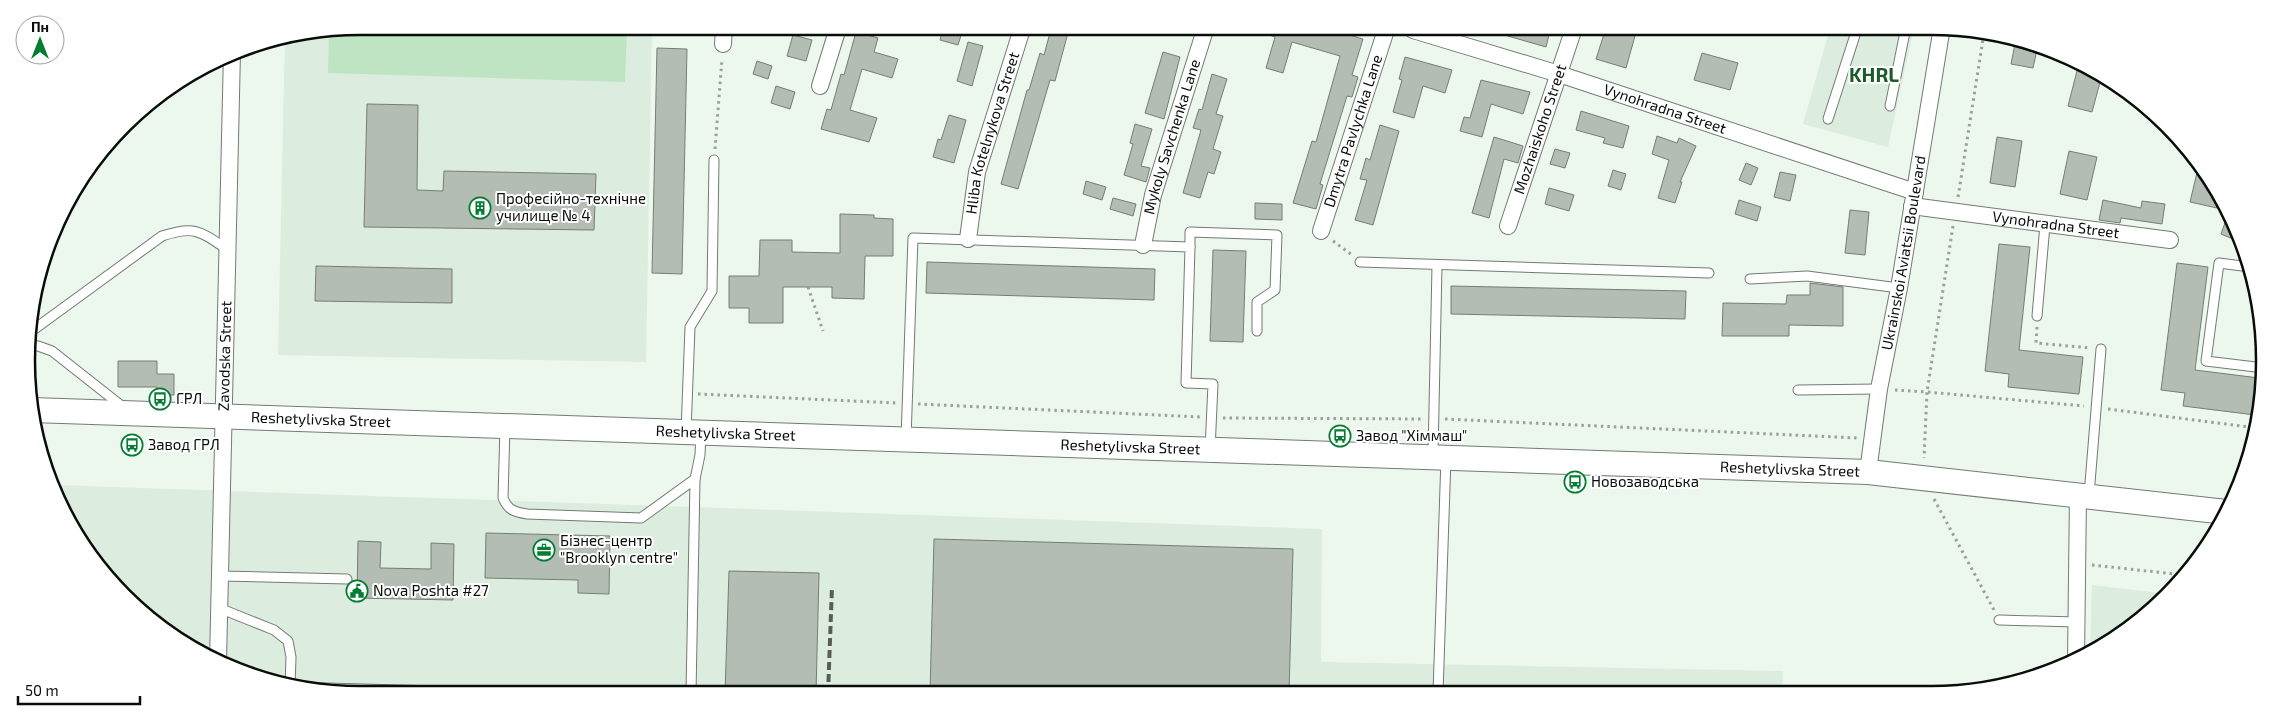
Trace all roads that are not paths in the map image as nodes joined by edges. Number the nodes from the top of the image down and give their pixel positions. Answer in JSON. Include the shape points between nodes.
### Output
{"nodes":[{"id":1,"x":836,"y":35,"type":"edge"},
{"id":2,"x":1020,"y":35,"type":"edge"},
{"id":3,"x":1203,"y":35,"type":"edge"},
{"id":4,"x":1384,"y":35,"type":"edge"},
{"id":5,"x":1430,"y":35,"type":"edge"},
{"id":6,"x":1572,"y":35,"type":"edge"},
{"id":7,"x":1855,"y":35,"type":"edge"},
{"id":8,"x":1904,"y":35,"type":"edge"},
{"id":9,"x":1940,"y":35,"type":"edge"},
{"id":10,"x":232,"y":62,"type":"edge"},
{"id":11,"x":1559,"y":74,"type":"junction"},
{"id":12,"x":820,"y":86,"type":"dead end"},
{"id":13,"x":1890,"y":106,"type":"dead end"},
{"id":14,"x":1828,"y":119,"type":"dead end"},
{"id":15,"x":714,"y":160,"type":"road end"},
{"id":16,"x":1914,"y":199,"type":"junction"},
{"id":17,"x":2045,"y":225,"type":"junction"},
{"id":18,"x":1508,"y":226,"type":"dead end"},
{"id":19,"x":1321,"y":231,"type":"road end"},
{"id":20,"x":968,"y":239,"type":"junction"},
{"id":21,"x":2170,"y":240,"type":"dead end"},
{"id":22,"x":1143,"y":245,"type":"junction"},
{"id":23,"x":1190,"y":247,"type":"junction"},
{"id":24,"x":228,"y":250,"type":"junction"},
{"id":25,"x":1360,"y":262,"type":"road end"},
{"id":26,"x":1437,"y":266,"type":"junction"},
{"id":27,"x":2242,"y":266,"type":"edge"},
{"id":28,"x":1709,"y":273,"type":"dead end"},
{"id":29,"x":1750,"y":279,"type":"dead end"},
{"id":30,"x":1899,"y":288,"type":"junction"},
{"id":31,"x":2038,"y":316,"type":"road end"},
{"id":32,"x":37,"y":327,"type":"edge"},
{"id":33,"x":1257,"y":331,"type":"dead end"},
{"id":34,"x":36,"y":346,"type":"edge"},
{"id":35,"x":2101,"y":349,"type":"road end"},
{"id":36,"x":2256,"y":367,"type":"edge"},
{"id":37,"x":1879,"y":389,"type":"junction"},
{"id":38,"x":1798,"y":390,"type":"dead end"},
{"id":39,"x":39,"y":410,"type":"edge"},
{"id":40,"x":131,"y":414,"type":"junction"},
{"id":41,"x":225,"y":417,"type":"junction"},
{"id":42,"x":505,"y":426,"type":"junction"},
{"id":43,"x":694,"y":432,"type":"junction"},
{"id":44,"x":906,"y":439,"type":"junction"},
{"id":45,"x":1210,"y":450,"type":"junction"},
{"id":46,"x":1440,"y":457,"type":"junction"},
{"id":47,"x":1868,"y":472,"type":"junction"},
{"id":48,"x":695,"y":479,"type":"junction"},
{"id":49,"x":2084,"y":496,"type":"junction"},
{"id":50,"x":2218,"y":511,"type":"edge"},
{"id":51,"x":220,"y":576,"type":"junction"},
{"id":52,"x":347,"y":579,"type":"dead end"},
{"id":53,"x":219,"y":608,"type":"junction"},
{"id":54,"x":1999,"y":620,"type":"road end"},
{"id":55,"x":2076,"y":622,"type":"junction"},
{"id":56,"x":2076,"y":651,"type":"edge"},
{"id":57,"x":218,"y":653,"type":"edge"},
{"id":58,"x":290,"y":678,"type":"edge"},
{"id":59,"x":691,"y":686,"type":"edge"},
{"id":60,"x":1438,"y":686,"type":"edge"}],
"edges":[{"from":1,"to":12,"type":"street"},
{"from":2,"to":20,"type":"street","name":"Hliba Kotelnykova Street","via":[[977,172]]},
{"from":3,"to":22,"type":"street","name":"Mykoly Savchenka Lane","via":[[1152,196]]},
{"from":4,"to":19,"type":"street","name":"Dmytra Pavlychka Lane"},
{"from":5,"to":11,"type":"street","name":"Vynohradna Street"},
{"from":6,"to":11,"type":"street","name":"Mozhaiskoho Street"},
{"from":7,"to":14,"type":"lane"},
{"from":8,"to":13,"type":"lane"},
{"from":9,"to":16,"type":"street","name":"Ukrainskoi Aviatsii Boulevard"},
{"from":10,"to":24,"type":"street","name":"Zavodska Street"},
{"from":11,"to":16,"type":"street","name":"Vynohradna Street"},
{"from":11,"to":18,"type":"street","name":"Mozhaiskoho Street"},
{"from":15,"to":43,"type":"lane","via":[[712,291],[690,327],[688,393]]},
{"from":16,"to":17,"type":"street","name":"Vynohradna Street","via":[[1956,212]]},
{"from":16,"to":30,"type":"street","name":"Ukrainskoi Aviatsii Boulevard"},
{"from":17,"to":21,"type":"street","name":"Vynohradna Street"},
{"from":17,"to":31,"type":"lane"},
{"from":20,"to":22,"type":"lane"},
{"from":20,"to":44,"type":"lane","via":[[913,238]]},
{"from":22,"to":23,"type":"lane"},
{"from":23,"to":33,"type":"lane","via":[[1190,232],[1277,235],[1275,290],[1257,302]]},
{"from":23,"to":45,"type":"lane","via":[[1186,383],[1213,384]]},
{"from":24,"to":32,"type":"lane","via":[[201,232],[182,230],[162,236]]},
{"from":24,"to":41,"type":"street","name":"Zavodska Street"},
{"from":25,"to":26,"type":"lane"},
{"from":26,"to":28,"type":"lane"},
{"from":26,"to":46,"type":"lane","via":[[1434,419]]},
{"from":27,"to":36,"type":"lane","via":[[2219,263],[2206,361]]},
{"from":29,"to":30,"type":"lane","via":[[1807,276]]},
{"from":30,"to":37,"type":"street","name":"Ukrainskoi Aviatsii Boulevard"},
{"from":34,"to":40,"type":"lane","via":[[52,351]]},
{"from":35,"to":49,"type":"lane"},
{"from":37,"to":38,"type":"lane"},
{"from":37,"to":47,"type":"street","name":"Ukrainskoi Aviatsii Boulevard"},
{"from":39,"to":40,"type":"street","name":"Reshetylivska Street"},
{"from":40,"to":41,"type":"street","name":"Reshetylivska Street"},
{"from":41,"to":42,"type":"street","name":"Reshetylivska Street"},
{"from":41,"to":51,"type":"street","name":"Zavodska Street"},
{"from":42,"to":43,"type":"street","name":"Reshetylivska Street"},
{"from":42,"to":48,"type":"lane","via":[[503,498],[507,507],[515,512],[640,518]]},
{"from":43,"to":44,"type":"street","name":"Reshetylivska Street"},
{"from":43,"to":48,"type":"lane","via":[[700,455]]},
{"from":44,"to":45,"type":"street","name":"Reshetylivska Street"},
{"from":45,"to":46,"type":"street","name":"Reshetylivska Street"},
{"from":46,"to":47,"type":"street","name":"Reshetylivska Street"},
{"from":46,"to":60,"type":"lane"},
{"from":47,"to":49,"type":"street","name":"Reshetylivska Street"},
{"from":48,"to":59,"type":"lane"},
{"from":49,"to":50,"type":"street","name":"Reshetylivska Street"},
{"from":49,"to":55,"type":"street","via":[[2077,563]]},
{"from":51,"to":52,"type":"lane"},
{"from":51,"to":53,"type":"street","name":"Zavodska Street"},
{"from":53,"to":57,"type":"street","name":"Zavodska Street"},
{"from":53,"to":58,"type":"lane","via":[[274,630],[288,641]]},
{"from":54,"to":55,"type":"lane"},
{"from":55,"to":56,"type":"street"}]}
